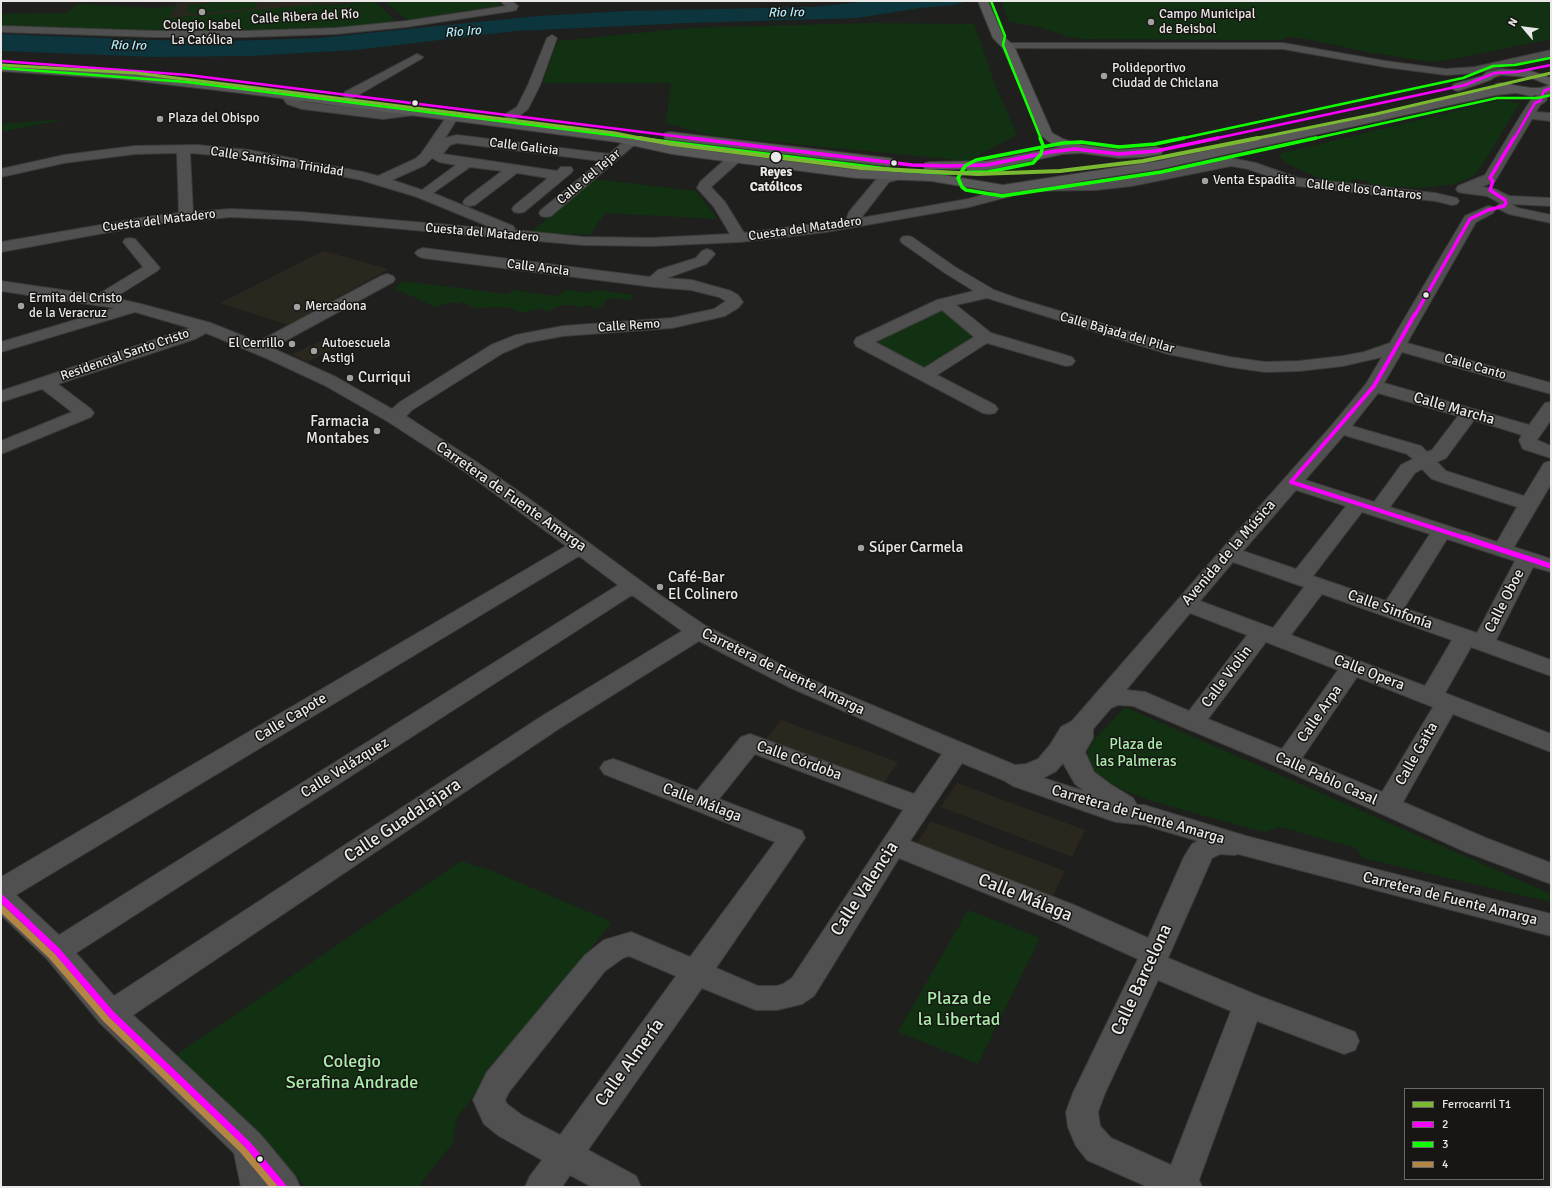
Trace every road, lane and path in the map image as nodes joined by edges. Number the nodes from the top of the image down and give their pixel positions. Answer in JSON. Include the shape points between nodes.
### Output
{"nodes":[{"id":1,"x":983,"y":1,"type":"edge"},
{"id":2,"x":509,"y":4,"type":"edge"},
{"id":3,"x":1,"y":29,"type":"edge"},
{"id":4,"x":552,"y":38,"type":"dead end"},
{"id":5,"x":998,"y":38,"type":"junction"},
{"id":6,"x":1008,"y":46,"type":"junction"},
{"id":7,"x":1551,"y":53,"type":"edge"},
{"id":8,"x":417,"y":57,"type":"dead end"},
{"id":9,"x":1,"y":61,"type":"edge"},
{"id":10,"x":1551,"y":65,"type":"edge"},
{"id":11,"x":1,"y":68,"type":"edge"},
{"id":12,"x":1516,"y":72,"type":"junction"},
{"id":13,"x":1486,"y":78,"type":"junction"},
{"id":14,"x":1550,"y":86,"type":"edge"},
{"id":15,"x":1519,"y":91,"type":"junction"},
{"id":16,"x":349,"y":95,"type":"junction"},
{"id":17,"x":1534,"y":103,"type":"junction"},
{"id":18,"x":1527,"y":115,"type":"junction"},
{"id":19,"x":453,"y":116,"type":"junction"},
{"id":20,"x":511,"y":116,"type":"junction"},
{"id":21,"x":1551,"y":117,"type":"edge"},
{"id":22,"x":486,"y":130,"type":"dead end"},
{"id":23,"x":628,"y":144,"type":"junction"},
{"id":24,"x":183,"y":149,"type":"junction"},
{"id":25,"x":1098,"y":151,"type":"junction"},
{"id":26,"x":584,"y":155,"type":"junction"},
{"id":27,"x":1030,"y":157,"type":"junction"},
{"id":28,"x":611,"y":158,"type":"junction"},
{"id":29,"x":735,"y":158,"type":"junction"},
{"id":30,"x":468,"y":162,"type":"junction"},
{"id":31,"x":987,"y":165,"type":"junction"},
{"id":32,"x":514,"y":169,"type":"junction"},
{"id":33,"x":1,"y":172,"type":"edge"},
{"id":34,"x":560,"y":175,"type":"junction"},
{"id":35,"x":1097,"y":175,"type":"junction"},
{"id":36,"x":896,"y":176,"type":"junction"},
{"id":37,"x":1490,"y":178,"type":"junction"},
{"id":38,"x":378,"y":181,"type":"junction"},
{"id":39,"x":971,"y":184,"type":"junction"},
{"id":40,"x":1017,"y":187,"type":"junction"},
{"id":41,"x":1466,"y":189,"type":"junction"},
{"id":42,"x":429,"y":190,"type":"dead end"},
{"id":43,"x":1502,"y":200,"type":"junction"},
{"id":44,"x":470,"y":202,"type":"dead end"},
{"id":45,"x":1551,"y":202,"type":"edge"},
{"id":46,"x":963,"y":203,"type":"junction"},
{"id":47,"x":519,"y":209,"type":"dead end"},
{"id":48,"x":1462,"y":209,"type":"junction"},
{"id":49,"x":546,"y":213,"type":"dead end"},
{"id":50,"x":186,"y":216,"type":"junction"},
{"id":51,"x":1551,"y":219,"type":"edge"},
{"id":52,"x":855,"y":223,"type":"junction"},
{"id":53,"x":519,"y":236,"type":"junction"},
{"id":54,"x":740,"y":238,"type":"junction"},
{"id":55,"x":907,"y":240,"type":"dead end"},
{"id":56,"x":130,"y":242,"type":"dead end"},
{"id":57,"x":1,"y":247,"type":"edge"},
{"id":58,"x":423,"y":253,"type":"dead end"},
{"id":59,"x":708,"y":254,"type":"dead end"},
{"id":60,"x":387,"y":279,"type":"dead end"},
{"id":61,"x":654,"y":282,"type":"junction"},
{"id":62,"x":1,"y":286,"type":"edge"},
{"id":63,"x":988,"y":293,"type":"junction"},
{"id":64,"x":100,"y":300,"type":"junction"},
{"id":65,"x":943,"y":303,"type":"junction"},
{"id":66,"x":135,"y":308,"type":"junction"},
{"id":67,"x":205,"y":327,"type":"junction"},
{"id":68,"x":985,"y":337,"type":"junction"},
{"id":69,"x":1398,"y":346,"type":"junction"},
{"id":70,"x":1,"y":347,"type":"edge"},
{"id":71,"x":260,"y":348,"type":"junction"},
{"id":72,"x":1066,"y":361,"type":"dead end"},
{"id":73,"x":1343,"y":361,"type":"junction"},
{"id":74,"x":925,"y":375,"type":"junction"},
{"id":75,"x":1377,"y":382,"type":"junction"},
{"id":76,"x":45,"y":383,"type":"junction"},
{"id":77,"x":1551,"y":389,"type":"edge"},
{"id":78,"x":1,"y":397,"type":"edge"},
{"id":79,"x":1551,"y":407,"type":"edge"},
{"id":80,"x":989,"y":409,"type":"dead end"},
{"id":81,"x":1469,"y":414,"type":"junction"},
{"id":82,"x":394,"y":417,"type":"junction"},
{"id":83,"x":1340,"y":428,"type":"junction"},
{"id":84,"x":1532,"y":438,"type":"junction"},
{"id":85,"x":1,"y":448,"type":"edge"},
{"id":86,"x":1551,"y":452,"type":"edge"},
{"id":87,"x":1425,"y":461,"type":"junction"},
{"id":88,"x":1551,"y":467,"type":"edge"},
{"id":89,"x":1291,"y":482,"type":"junction"},
{"id":90,"x":1358,"y":504,"type":"junction"},
{"id":91,"x":1529,"y":504,"type":"junction"},
{"id":92,"x":1378,"y":510,"type":"junction"},
{"id":93,"x":1442,"y":531,"type":"junction"},
{"id":94,"x":581,"y":546,"type":"junction"},
{"id":95,"x":1502,"y":550,"type":"junction"},
{"id":96,"x":1229,"y":553,"type":"junction"},
{"id":97,"x":1527,"y":558,"type":"junction"},
{"id":98,"x":1551,"y":566,"type":"edge"},
{"id":99,"x":1309,"y":581,"type":"junction"},
{"id":100,"x":633,"y":585,"type":"junction"},
{"id":101,"x":1186,"y":603,"type":"junction"},
{"id":102,"x":1391,"y":610,"type":"junction"},
{"id":103,"x":698,"y":632,"type":"junction"},
{"id":104,"x":1269,"y":635,"type":"junction"},
{"id":105,"x":1474,"y":640,"type":"junction"},
{"id":106,"x":1352,"y":667,"type":"junction"},
{"id":107,"x":1551,"y":668,"type":"edge"},
{"id":108,"x":1439,"y":700,"type":"junction"},
{"id":109,"x":1100,"y":703,"type":"junction"},
{"id":110,"x":1194,"y":722,"type":"junction"},
{"id":111,"x":1081,"y":726,"type":"junction"},
{"id":112,"x":1551,"y":743,"type":"edge"},
{"id":113,"x":957,"y":751,"type":"junction"},
{"id":114,"x":1287,"y":762,"type":"junction"},
{"id":115,"x":613,"y":768,"type":"dead end"},
{"id":116,"x":1012,"y":774,"type":"junction"},
{"id":117,"x":702,"y":803,"type":"junction"},
{"id":118,"x":920,"y":806,"type":"junction"},
{"id":119,"x":1387,"y":806,"type":"junction"},
{"id":120,"x":1144,"y":816,"type":"junction"},
{"id":121,"x":792,"y":838,"type":"joint"},
{"id":122,"x":893,"y":845,"type":"junction"},
{"id":123,"x":1246,"y":846,"type":"junction"},
{"id":124,"x":1551,"y":874,"type":"edge"},
{"id":125,"x":1,"y":890,"type":"edge"},
{"id":126,"x":1,"y":898,"type":"edge"},
{"id":127,"x":1551,"y":925,"type":"edge"},
{"id":128,"x":57,"y":951,"type":"junction"},
{"id":129,"x":1153,"y":959,"type":"junction"},
{"id":130,"x":697,"y":971,"type":"junction"},
{"id":131,"x":1248,"y":1005,"type":"junction"},
{"id":132,"x":111,"y":1014,"type":"junction"},
{"id":133,"x":1344,"y":1041,"type":"dead end"},
{"id":134,"x":248,"y":1145,"type":"junction"},
{"id":135,"x":564,"y":1155,"type":"junction"},
{"id":136,"x":1182,"y":1186,"type":"edge"},
{"id":137,"x":258,"y":1187,"type":"edge"},
{"id":138,"x":284,"y":1187,"type":"edge"},
{"id":139,"x":542,"y":1187,"type":"edge"},
{"id":140,"x":624,"y":1187,"type":"edge"}],
"edges":[{"from":1,"to":5,"type":"main road"},
{"from":2,"to":3,"type":"street","name":"Calle Ribera del Río","via":[[406,24],[300,32],[154,34]]},
{"from":4,"to":20,"type":"street","via":[[522,109]]},
{"from":5,"to":6,"type":"main road"},
{"from":5,"to":27,"type":"main road","via":[[996,46],[1036,145]]},
{"from":6,"to":7,"type":"street","via":[[1283,46],[1446,72],[1475,70]]},
{"from":6,"to":25,"type":"main road","via":[[1047,135],[1065,144]]},
{"from":8,"to":16,"type":"street"},
{"from":9,"to":16,"type":"main road","via":[[159,72]]},
{"from":10,"to":12,"type":"main road"},
{"from":11,"to":19,"type":"main road","via":[[143,78]]},
{"from":12,"to":13,"type":"main road","via":[[1495,73]]},
{"from":12,"to":14,"type":"main road","via":[[1535,75]]},
{"from":13,"to":15,"type":"main road","via":[[1494,84]]},
{"from":13,"to":25,"type":"main road","via":[[1372,106],[1156,151],[1128,154]]},
{"from":14,"to":15,"type":"main road"},
{"from":14,"to":17,"type":"street","via":[[1540,101]]},
{"from":15,"to":17,"type":"street","via":[[1532,96]]},
{"from":15,"to":35,"type":"main road","via":[[1496,91],[1159,165]]},
{"from":16,"to":20,"type":"main road"},
{"from":17,"to":18,"type":"street"},
{"from":18,"to":21,"type":"street"},
{"from":18,"to":37,"type":"street"},
{"from":19,"to":23,"type":"main road"},
{"from":19,"to":38,"type":"street","via":[[426,157]]},
{"from":20,"to":31,"type":"main road","via":[[896,163]]},
{"from":22,"to":23,"type":"street"},
{"from":23,"to":28,"type":"street","name":"Calle del Tejar"},
{"from":23,"to":29,"type":"main road"},
{"from":24,"to":33,"type":"street","name":"Calle Santísima Trinidad","via":[[99,153]]},
{"from":24,"to":38,"type":"street","name":"Calle Santísima Trinidad","via":[[264,157]]},
{"from":24,"to":50,"type":"street"},
{"from":25,"to":27,"type":"main road","via":[[1063,150]]},
{"from":25,"to":35,"type":"main road","via":[[1110,155],[1115,163]]},
{"from":26,"to":28,"type":"street","name":"Calle Galicia"},
{"from":26,"to":30,"type":"street","name":"Calle Galicia","via":[[458,139],[447,141],[436,155]]},
{"from":26,"to":34,"type":"street"},
{"from":27,"to":31,"type":"main road"},
{"from":28,"to":49,"type":"street","name":"Calle del Tejar"},
{"from":29,"to":36,"type":"main road","via":[[856,174]]},
{"from":29,"to":54,"type":"street","via":[[704,188],[720,205]]},
{"from":30,"to":32,"type":"street"},
{"from":30,"to":42,"type":"street"},
{"from":31,"to":39,"type":"main road","via":[[977,167],[966,174],[965,179]]},
{"from":32,"to":34,"type":"street"},
{"from":32,"to":44,"type":"street"},
{"from":34,"to":47,"type":"street"},
{"from":35,"to":40,"type":"main road"},
{"from":36,"to":39,"type":"main road","via":[[930,177]]},
{"from":36,"to":52,"type":"street","via":[[884,179],[880,183],[854,214]]},
{"from":37,"to":41,"type":"street"},
{"from":37,"to":43,"type":"street","via":[[1493,181],[1490,190]]},
{"from":38,"to":53,"type":"street","name":"Calle Santísima Trinidad","via":[[502,225]]},
{"from":39,"to":40,"type":"main road","via":[[996,189]]},
{"from":39,"to":46,"type":"street","via":[[974,192]]},
{"from":40,"to":46,"type":"street","name":"Cuesta del Matadero","via":[[1006,193]]},
{"from":40,"to":48,"type":"street","name":"Calle de los Cantaros","via":[[1111,185],[1230,162],[1251,166],[1297,182],[1435,197]]},
{"from":41,"to":43,"type":"street","via":[[1482,190]]},
{"from":41,"to":48,"type":"street","name":"Avenida de la Música","via":[[1448,195]]},
{"from":43,"to":45,"type":"street"},
{"from":43,"to":48,"type":"street","via":[[1488,210]]},
{"from":43,"to":51,"type":"street","via":[[1514,211]]},
{"from":46,"to":52,"type":"street","name":"Cuesta del Matadero"},
{"from":48,"to":69,"type":"street","name":"Avenida de la Música"},
{"from":50,"to":53,"type":"street","name":"Cuesta del Matadero","via":[[231,212],[264,213]]},
{"from":50,"to":57,"type":"street","name":"Cuesta del Matadero","via":[[136,222]]},
{"from":52,"to":54,"type":"street","name":"Cuesta del Matadero"},
{"from":53,"to":54,"type":"street","name":"Cuesta del Matadero","via":[[608,242]]},
{"from":55,"to":63,"type":"street","name":"Calle Bajada del Pilar"},
{"from":56,"to":64,"type":"street","via":[[152,268]]},
{"from":58,"to":61,"type":"street","name":"Calle Ancla"},
{"from":59,"to":61,"type":"street","via":[[701,261],[664,273]]},
{"from":60,"to":71,"type":"street"},
{"from":61,"to":82,"type":"street","name":"Calle Remo","via":[[692,285],[725,294],[735,302],[719,313],[672,323],[563,330],[522,339],[497,349],[406,406]]},
{"from":62,"to":64,"type":"street","name":"Carretera de Fuente Amarga"},
{"from":63,"to":65,"type":"street"},
{"from":63,"to":73,"type":"street","name":"Calle Bajada del Pilar","via":[[1174,350],[1230,362],[1265,367]]},
{"from":64,"to":66,"type":"street","name":"Carretera de Fuente Amarga"},
{"from":65,"to":68,"type":"street"},
{"from":65,"to":74,"type":"street","via":[[862,342]]},
{"from":66,"to":67,"type":"street","name":"Carretera de Fuente Amarga"},
{"from":66,"to":70,"type":"street"},
{"from":67,"to":71,"type":"street","name":"Carretera de Fuente Amarga"},
{"from":67,"to":76,"type":"street","name":"Residencial Santo Cristo"},
{"from":68,"to":72,"type":"street"},
{"from":68,"to":74,"type":"street"},
{"from":69,"to":73,"type":"street","name":"Calle Bajada del Pilar"},
{"from":69,"to":75,"type":"street","name":"Avenida de la Música"},
{"from":69,"to":77,"type":"street","name":"Calle Canto"},
{"from":71,"to":82,"type":"street","name":"Carretera de Fuente Amarga","via":[[330,381]]},
{"from":73,"to":75,"type":"street","name":"Calle Bajada del Pilar","via":[[1368,366],[1378,373]]},
{"from":74,"to":80,"type":"street"},
{"from":75,"to":81,"type":"street","name":"Calle Marcha"},
{"from":75,"to":83,"type":"street","name":"Avenida de la Música"},
{"from":76,"to":78,"type":"street","name":"Residencial Santo Cristo"},
{"from":76,"to":85,"type":"street","name":"Residencial Santo Cristo","via":[[86,413]]},
{"from":79,"to":84,"type":"street"},
{"from":81,"to":84,"type":"street","name":"Calle Marcha"},
{"from":81,"to":87,"type":"street","via":[[1439,454]]},
{"from":82,"to":94,"type":"street","name":"Carretera de Fuente Amarga","via":[[515,498]]},
{"from":83,"to":87,"type":"street","via":[[1414,450]]},
{"from":83,"to":89,"type":"street","name":"Avenida de la Música"},
{"from":84,"to":86,"type":"street","name":"Calle Marcha"},
{"from":87,"to":91,"type":"street","via":[[1439,475]]},
{"from":87,"to":92,"type":"street","via":[[1408,469]]},
{"from":88,"to":91,"type":"street"},
{"from":89,"to":90,"type":"street"},
{"from":89,"to":96,"type":"street","name":"Avenida de la Música"},
{"from":90,"to":92,"type":"street"},
{"from":90,"to":99,"type":"street","name":"Calle Violin"},
{"from":91,"to":95,"type":"street"},
{"from":92,"to":93,"type":"street"},
{"from":93,"to":95,"type":"street"},
{"from":93,"to":102,"type":"street"},
{"from":94,"to":100,"type":"street","name":"Carretera de Fuente Amarga"},
{"from":94,"to":125,"type":"street","name":"Calle Capote"},
{"from":95,"to":97,"type":"street"},
{"from":96,"to":99,"type":"street","name":"Calle Sinfonía"},
{"from":96,"to":101,"type":"street","name":"Avenida de la Música"},
{"from":97,"to":98,"type":"street"},
{"from":97,"to":105,"type":"street","name":"Calle Oboe"},
{"from":99,"to":102,"type":"street","name":"Calle Sinfonía"},
{"from":99,"to":104,"type":"street","name":"Calle Violin"},
{"from":100,"to":103,"type":"street","name":"Carretera de Fuente Amarga"},
{"from":100,"to":128,"type":"street","name":"Calle Velázquez"},
{"from":101,"to":104,"type":"street","name":"Calle Opera"},
{"from":101,"to":109,"type":"street","name":"Avenida de la Música"},
{"from":102,"to":105,"type":"street","name":"Calle Sinfonía"},
{"from":103,"to":113,"type":"street","name":"Carretera de Fuente Amarga","via":[[799,683]]},
{"from":103,"to":132,"type":"street","name":"Calle Guadalajara","via":[[551,722]]},
{"from":104,"to":106,"type":"street","name":"Calle Opera"},
{"from":104,"to":110,"type":"street","name":"Calle Violin"},
{"from":105,"to":107,"type":"street","name":"Calle Sinfonía"},
{"from":105,"to":108,"type":"street","name":"Calle Oboe"},
{"from":106,"to":108,"type":"street","name":"Calle Opera"},
{"from":106,"to":114,"type":"street","name":"Calle Arpa"},
{"from":108,"to":112,"type":"street","name":"Calle Opera"},
{"from":108,"to":119,"type":"street","name":"Calle Gaita"},
{"from":109,"to":110,"type":"street","name":"Calle Pablo Casal","via":[[1116,697],[1136,698]]},
{"from":109,"to":111,"type":"street","name":"Avenida de la Música"},
{"from":110,"to":114,"type":"street","name":"Calle Pablo Casal"},
{"from":111,"to":116,"type":"street","name":"Avenida de la Música","via":[[1070,734],[1047,765],[1030,773]]},
{"from":111,"to":120,"type":"street","via":[[1081,738],[1072,752],[1084,778]]},
{"from":113,"to":116,"type":"street","name":"Carretera de Fuente Amarga"},
{"from":113,"to":118,"type":"street","name":"Calle Valencia"},
{"from":114,"to":119,"type":"street","name":"Calle Pablo Casal"},
{"from":115,"to":117,"type":"street","name":"Calle Málaga"},
{"from":116,"to":120,"type":"street","name":"Carretera de Fuente Amarga","via":[[1022,780],[1116,812]]},
{"from":117,"to":118,"type":"street","name":"Calle Córdoba","via":[[750,743]]},
{"from":117,"to":121,"type":"street","name":"Calle Málaga"},
{"from":118,"to":122,"type":"street","name":"Calle Valencia"},
{"from":119,"to":124,"type":"street","name":"Calle Pablo Casal"},
{"from":120,"to":123,"type":"street","name":"Carretera de Fuente Amarga"},
{"from":121,"to":130,"type":"street","name":"Calle Almería"},
{"from":122,"to":129,"type":"street","name":"Calle Málaga","via":[[1064,913]]},
{"from":122,"to":130,"type":"street","name":"Calle Valencia","via":[[803,987],[791,995],[756,998]]},
{"from":123,"to":127,"type":"street","name":"Carretera de Fuente Amarga"},
{"from":123,"to":129,"type":"street","name":"Calle Barcelona","via":[[1219,844],[1202,851]]},
{"from":126,"to":128,"type":"street"},
{"from":128,"to":132,"type":"street"},
{"from":129,"to":131,"type":"street","name":"Calle Málaga"},
{"from":129,"to":136,"type":"street","name":"Calle Barcelona","via":[[1088,1093],[1082,1112],[1088,1136],[1099,1150]]},
{"from":130,"to":135,"type":"street","name":"Calle Almería"},
{"from":130,"to":135,"type":"street","via":[[631,944],[614,948],[595,964],[498,1082],[489,1100],[495,1114],[511,1126]]},
{"from":131,"to":133,"type":"street","name":"Calle Málaga"},
{"from":131,"to":136,"type":"street"},
{"from":132,"to":134,"type":"street"},
{"from":134,"to":137,"type":"street"},
{"from":134,"to":138,"type":"street"},
{"from":135,"to":139,"type":"street","name":"Calle Almería"},
{"from":135,"to":140,"type":"street"}]}
